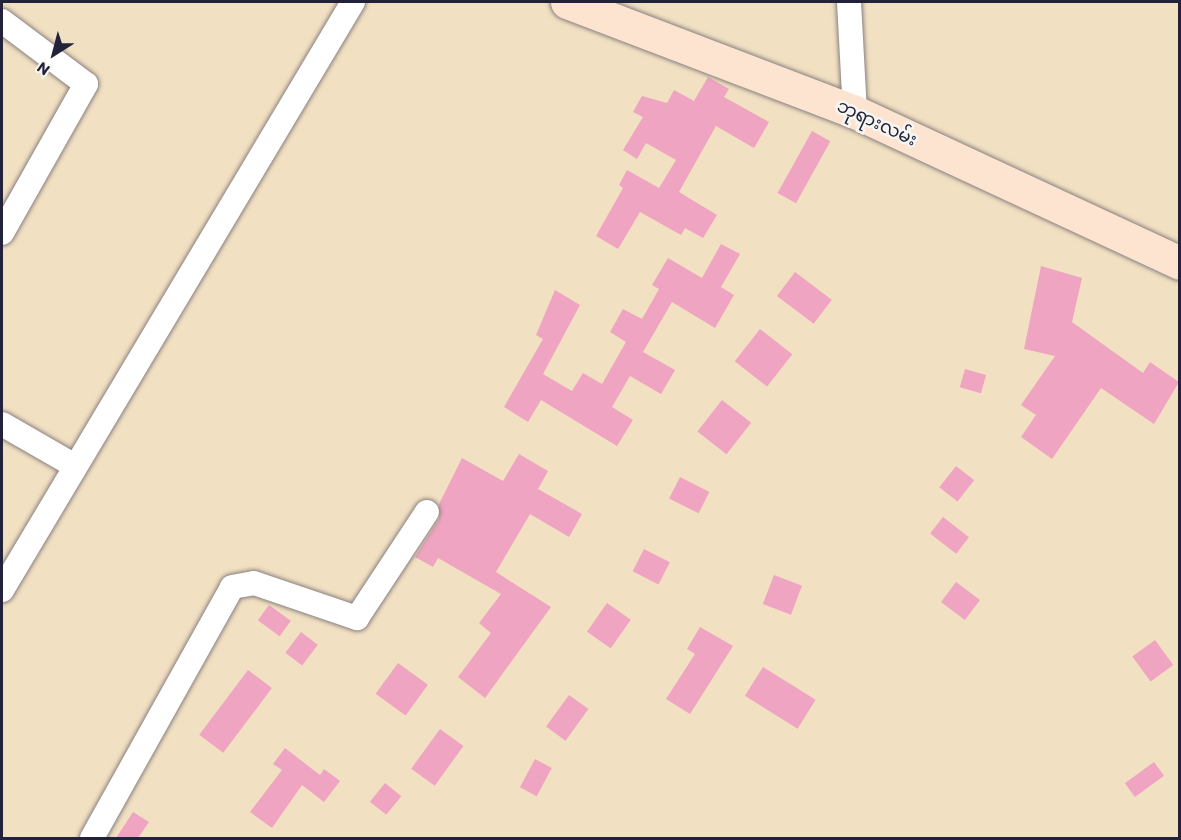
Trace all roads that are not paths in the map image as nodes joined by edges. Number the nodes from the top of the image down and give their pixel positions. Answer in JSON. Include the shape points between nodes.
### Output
{"nodes":[{"id":1,"x":12,"y":2,"type":"edge"},
{"id":2,"x":353,"y":2,"type":"edge"},
{"id":3,"x":567,"y":2,"type":"edge"},
{"id":4,"x":849,"y":2,"type":"edge"},
{"id":5,"x":2,"y":20,"type":"edge"},
{"id":6,"x":855,"y":112,"type":"junction"},
{"id":7,"x":2,"y":233,"type":"edge"},
{"id":8,"x":1179,"y":263,"type":"edge"},
{"id":9,"x":2,"y":424,"type":"edge"},
{"id":10,"x":75,"y":466,"type":"junction"},
{"id":11,"x":427,"y":512,"type":"dead end"},
{"id":12,"x":2,"y":590,"type":"edge"},
{"id":13,"x":92,"y":838,"type":"edge"}],
"edges":[{"from":1,"to":5,"type":"street"},
{"from":2,"to":10,"type":"street"},
{"from":3,"to":6,"type":"street","name":"ဘုရားလမ်း"},
{"from":4,"to":6,"type":"street"},
{"from":5,"to":7,"type":"street","via":[[86,84]]},
{"from":6,"to":8,"type":"street","name":"ဘုရားလမ်း"},
{"from":9,"to":10,"type":"street"},
{"from":10,"to":12,"type":"street"},
{"from":11,"to":13,"type":"street","via":[[357,618],[254,583],[232,588]]}]}
